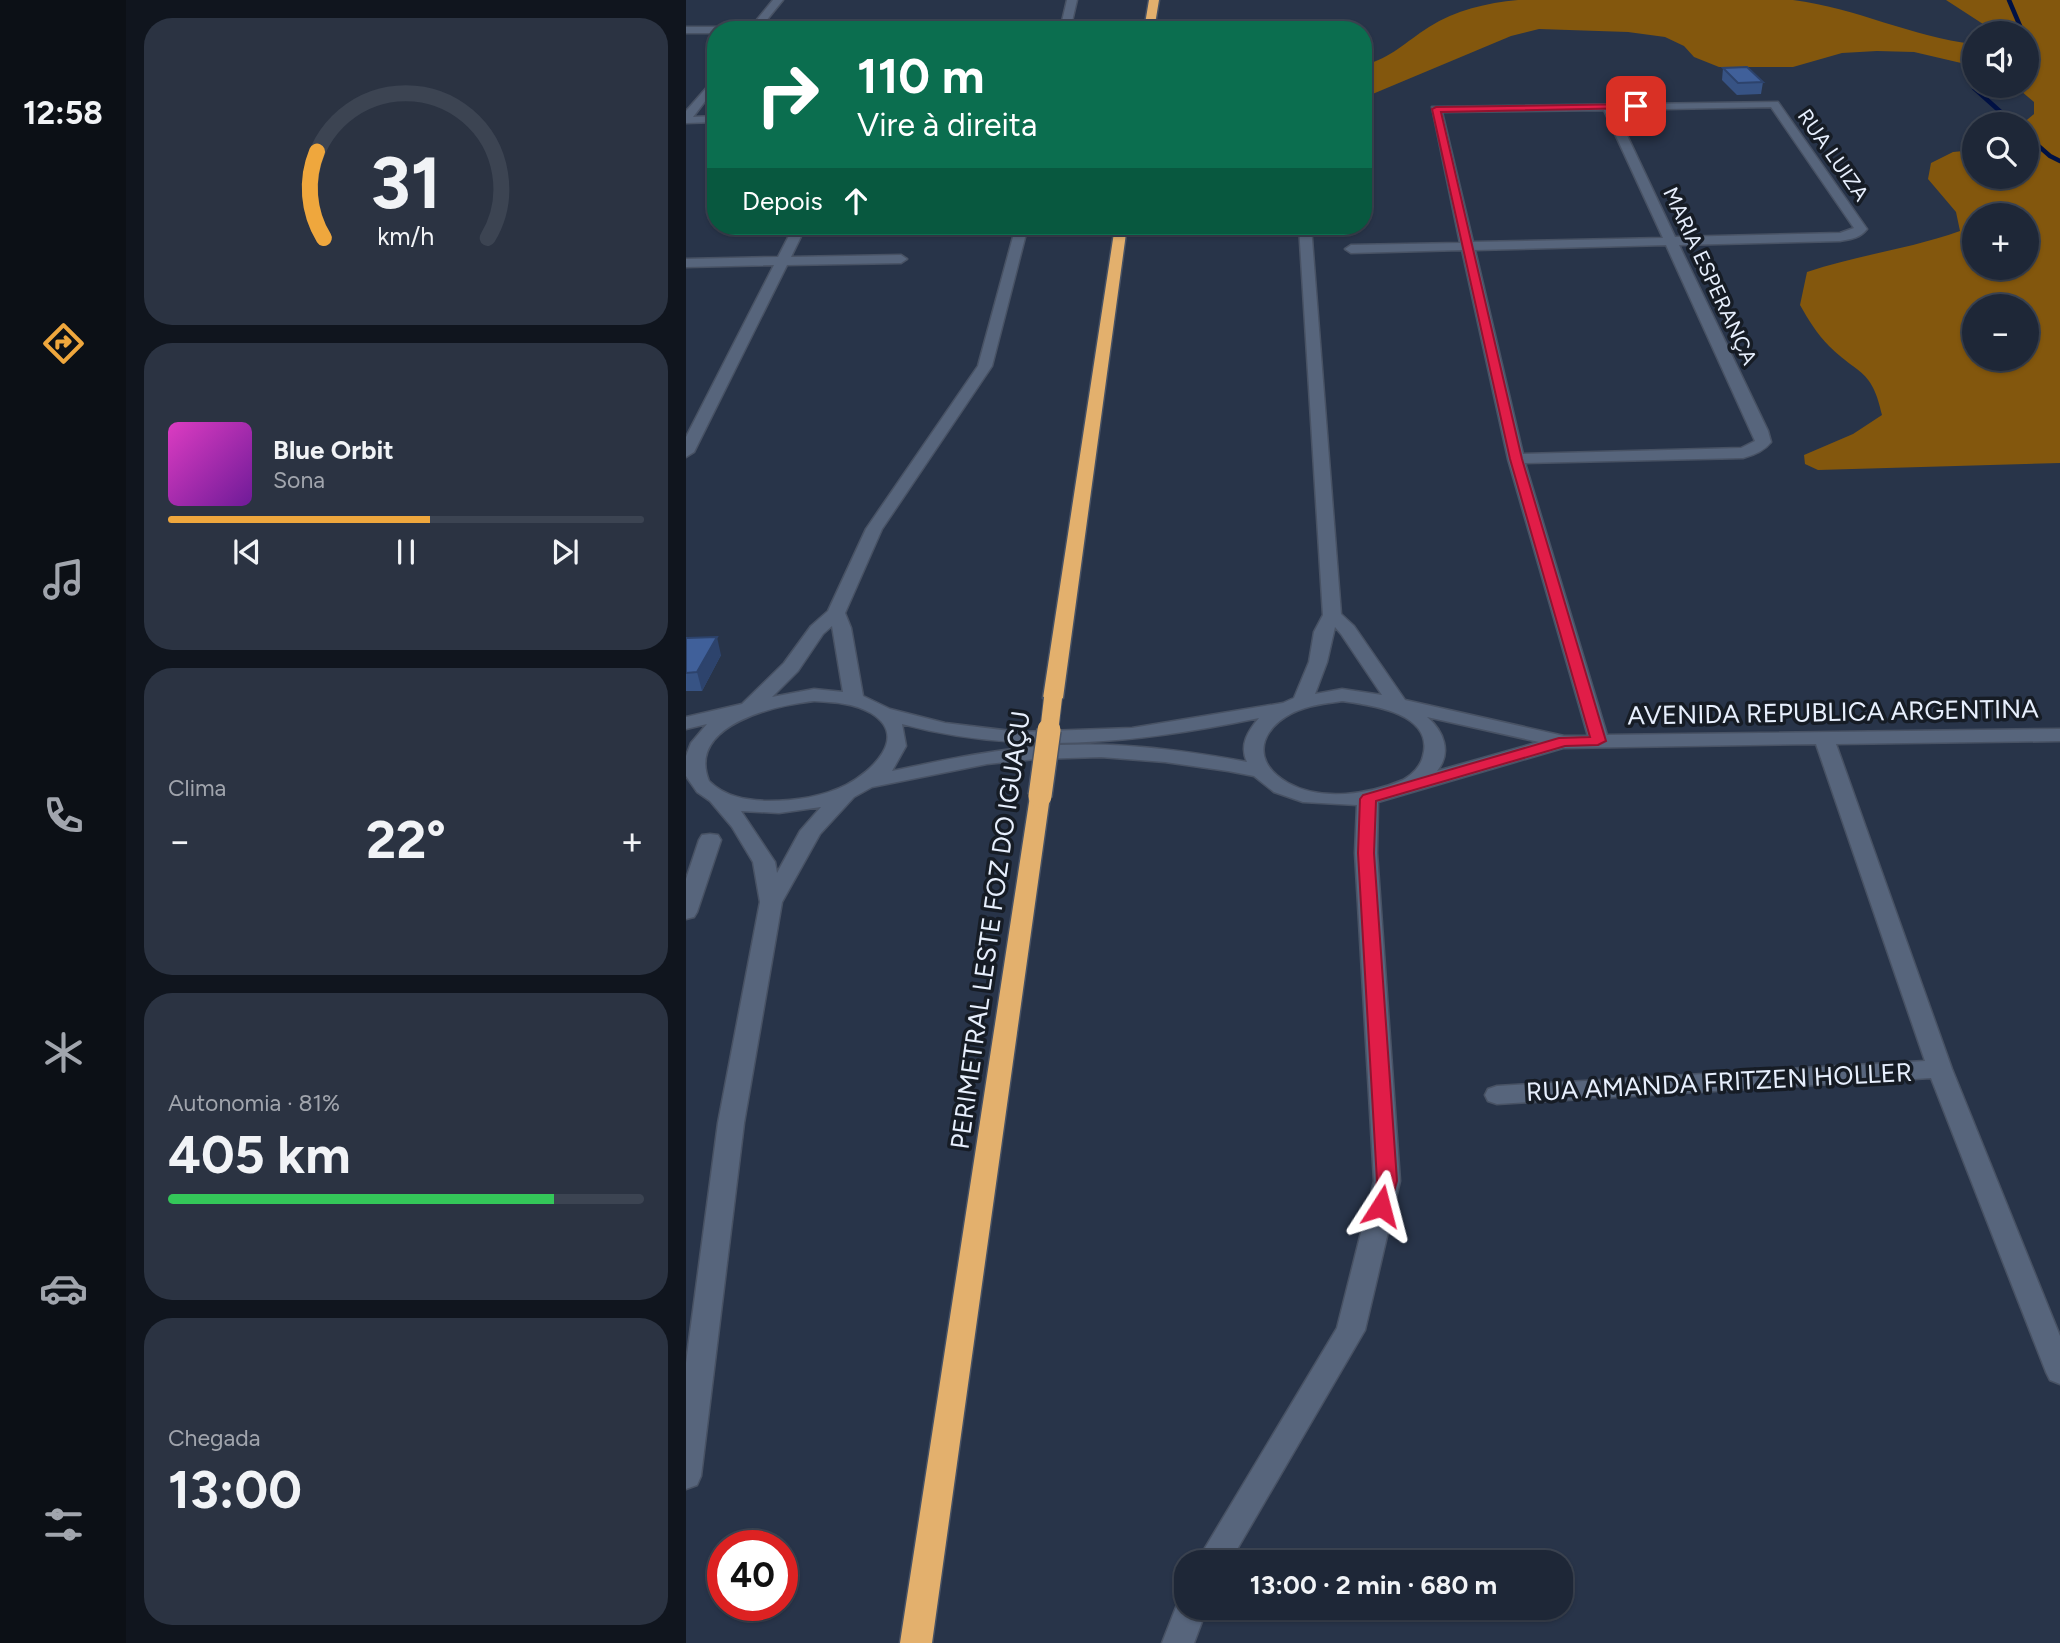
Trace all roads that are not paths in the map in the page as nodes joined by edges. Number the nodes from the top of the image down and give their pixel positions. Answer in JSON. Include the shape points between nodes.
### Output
{"nodes":[{"id":1,"x":778,"y":0,"type":"edge"},
{"id":2,"x":1072,"y":0,"type":"edge"},
{"id":3,"x":1154,"y":0,"type":"edge"},
{"id":4,"x":761,"y":21,"type":"edge"},
{"id":5,"x":1067,"y":21,"type":"edge"},
{"id":6,"x":1150,"y":21,"type":"edge"},
{"id":7,"x":686,"y":30,"type":"edge"},
{"id":8,"x":707,"y":30,"type":"edge"},
{"id":9,"x":707,"y":92,"type":"edge"},
{"id":10,"x":1608,"y":107,"type":"junction"},
{"id":11,"x":686,"y":119,"type":"edge"},
{"id":12,"x":707,"y":119,"type":"edge"},
{"id":13,"x":795,"y":235,"type":"edge"},
{"id":14,"x":1019,"y":235,"type":"edge"},
{"id":15,"x":1120,"y":235,"type":"edge"},
{"id":16,"x":1306,"y":235,"type":"edge"},
{"id":17,"x":1669,"y":242,"type":"junction"},
{"id":18,"x":1468,"y":247,"type":"junction"},
{"id":19,"x":1351,"y":249,"type":"dead end"},
{"id":20,"x":901,"y":259,"type":"dead end"},
{"id":21,"x":781,"y":261,"type":"junction"},
{"id":22,"x":686,"y":263,"type":"edge"},
{"id":23,"x":694,"y":423,"type":"edge"},
{"id":24,"x":686,"y":452,"type":"edge"},
{"id":25,"x":1516,"y":459,"type":"junction"},
{"id":26,"x":836,"y":613,"type":"junction"},
{"id":27,"x":1332,"y":615,"type":"junction"},
{"id":28,"x":854,"y":699,"type":"junction"},
{"id":29,"x":1294,"y":704,"type":"junction"},
{"id":30,"x":1398,"y":704,"type":"junction"},
{"id":31,"x":749,"y":708,"type":"junction"},
{"id":32,"x":884,"y":713,"type":"junction"},
{"id":33,"x":686,"y":723,"type":"edge"},
{"id":34,"x":2060,"y":735,"type":"edge"},
{"id":35,"x":1824,"y":739,"type":"junction"},
{"id":36,"x":1598,"y":741,"type":"junction"},
{"id":37,"x":1564,"y":742,"type":"junction"},
{"id":38,"x":1260,"y":771,"type":"junction"},
{"id":39,"x":691,"y":775,"type":"edge"},
{"id":40,"x":1406,"y":787,"type":"junction"},
{"id":41,"x":856,"y":788,"type":"junction"},
{"id":42,"x":717,"y":797,"type":"junction"},
{"id":43,"x":1368,"y":799,"type":"junction"},
{"id":44,"x":710,"y":840,"type":"dead end"},
{"id":45,"x":771,"y":902,"type":"junction"},
{"id":46,"x":686,"y":912,"type":"edge"},
{"id":47,"x":1940,"y":1069,"type":"junction"},
{"id":48,"x":1497,"y":1095,"type":"dead end"},
{"id":49,"x":2060,"y":1372,"type":"edge"},
{"id":50,"x":686,"y":1476,"type":"edge"},
{"id":51,"x":1220,"y":1550,"type":"edge"},
{"id":52,"x":1187,"y":1620,"type":"edge"},
{"id":53,"x":916,"y":1643,"type":"edge"},
{"id":54,"x":1178,"y":1643,"type":"edge"}],
"edges":[{"from":1,"to":4,"type":"street"},
{"from":2,"to":5,"type":"street"},
{"from":3,"to":6,"type":"highway"},
{"from":7,"to":8,"type":"street"},
{"from":9,"to":11,"type":"street"},
{"from":10,"to":17,"type":"street","name":"MARIA ESPERANÇA"},
{"from":10,"to":17,"type":"street","name":"RUA LUIZA","via":[[1774,104],[1861,229],[1840,237]]},
{"from":10,"to":18,"type":"street","name":"RUA LUIZA","via":[[1436,109]]},
{"from":11,"to":12,"type":"street"},
{"from":13,"to":21,"type":"street"},
{"from":14,"to":26,"type":"street","via":[[985,366],[874,529]]},
{"from":15,"to":53,"type":"highway","name":"PERIMETRAL LESTE FOZ DO IGUAÇU","bridge":true},
{"from":16,"to":27,"type":"street"},
{"from":17,"to":18,"type":"street"},
{"from":17,"to":25,"type":"street","name":"MARIA ESPERANÇA","via":[[1763,442],[1743,453]]},
{"from":18,"to":19,"type":"street"},
{"from":18,"to":25,"type":"street"},
{"from":20,"to":21,"type":"street"},
{"from":21,"to":22,"type":"street"},
{"from":21,"to":23,"type":"street"},
{"from":23,"to":24,"type":"street"},
{"from":25,"to":36,"type":"street"},
{"from":26,"to":28,"type":"street"},
{"from":26,"to":31,"type":"street"},
{"from":27,"to":29,"type":"street","via":[[1323,632],[1318,662]]},
{"from":27,"to":30,"type":"street","via":[[1348,630]]},
{"from":28,"to":31,"type":"street","via":[[792,697]]},
{"from":28,"to":32,"type":"street"},
{"from":29,"to":30,"type":"street","via":[[1361,696]]},
{"from":29,"to":32,"type":"street","via":[[1169,730],[1114,736],[974,734]]},
{"from":29,"to":38,"type":"street","via":[[1260,725],[1253,736],[1253,760]]},
{"from":30,"to":37,"type":"street","name":"AVENIDA REPUBLICA ARGENTINA"},
{"from":30,"to":40,"type":"street","via":[[1425,721],[1437,743],[1430,767]]},
{"from":31,"to":33,"type":"street"},
{"from":31,"to":39,"type":"street","via":[[703,740]]},
{"from":32,"to":41,"type":"street","via":[[893,723],[897,746],[880,771]]},
{"from":34,"to":35,"type":"street","name":"AVENIDA REPUBLICA ARGENTINA"},
{"from":35,"to":36,"type":"street","name":"AVENIDA REPUBLICA ARGENTINA"},
{"from":35,"to":47,"type":"street"},
{"from":36,"to":37,"type":"street","name":"AVENIDA REPUBLICA ARGENTINA"},
{"from":37,"to":40,"type":"street","name":"AVENIDA REPUBLICA ARGENTINA"},
{"from":38,"to":41,"type":"street","via":[[1194,758],[1057,752],[1005,755]]},
{"from":38,"to":43,"type":"street","via":[[1305,796]]},
{"from":39,"to":42,"type":"street"},
{"from":40,"to":43,"type":"street"},
{"from":41,"to":42,"type":"street","via":[[801,806],[778,808]]},
{"from":41,"to":45,"type":"street","via":[[811,831]]},
{"from":42,"to":45,"type":"street","via":[[741,824],[764,862]]},
{"from":43,"to":51,"type":"street","via":[[1366,853],[1387,1181],[1351,1330]]},
{"from":44,"to":46,"type":"street"},
{"from":45,"to":50,"type":"street","via":[[731,1123]]},
{"from":47,"to":48,"type":"street","name":"RUA AMANDA FRITZEN HOLLER"},
{"from":47,"to":49,"type":"street"},
{"from":52,"to":54,"type":"street"}]}
